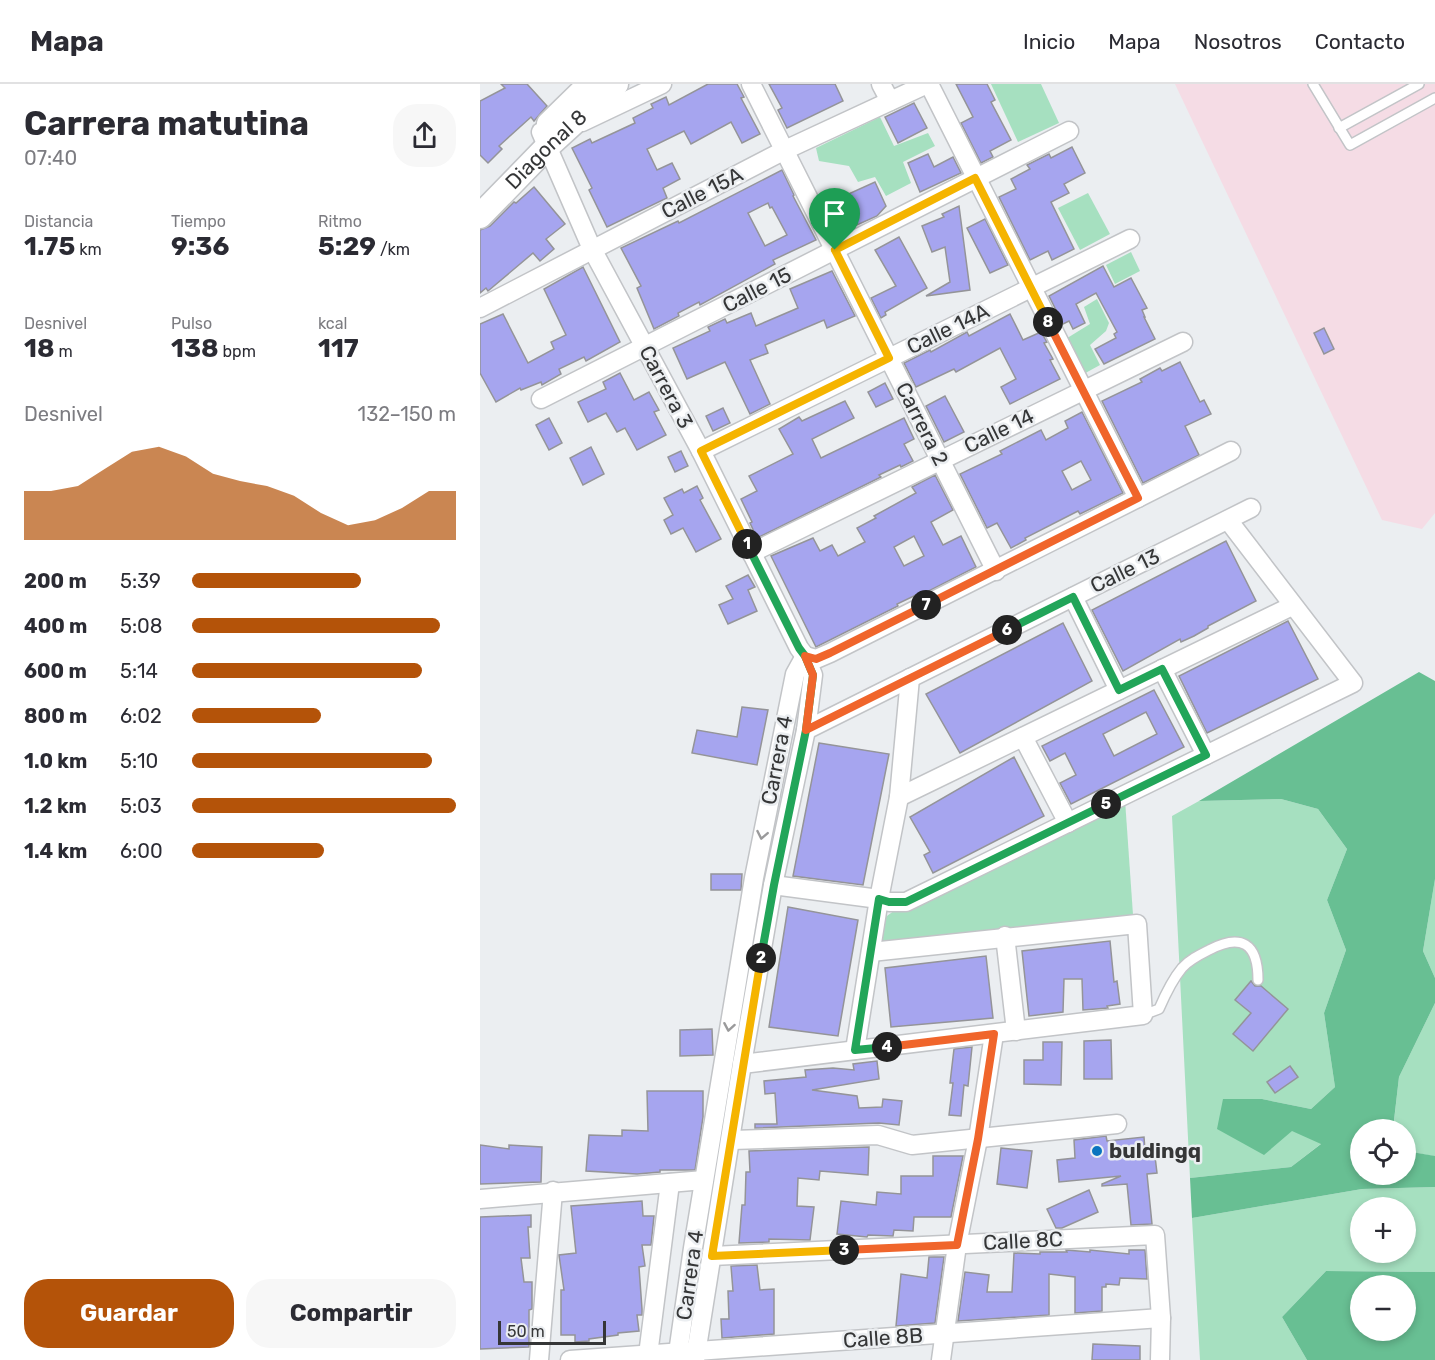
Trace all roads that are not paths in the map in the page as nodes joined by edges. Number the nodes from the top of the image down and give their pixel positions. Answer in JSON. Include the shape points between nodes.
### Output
{"nodes":[{"id":1,"x":590,"y":84,"type":"edge"},
{"id":2,"x":616,"y":84,"type":"edge"},
{"id":3,"x":662,"y":84,"type":"edge"},
{"id":4,"x":751,"y":84,"type":"edge"},
{"id":5,"x":881,"y":84,"type":"edge"},
{"id":6,"x":928,"y":84,"type":"edge"},
{"id":7,"x":1313,"y":84,"type":"edge"},
{"id":8,"x":1419,"y":84,"type":"edge"},
{"id":9,"x":1435,"y":98,"type":"edge"},
{"id":10,"x":890,"y":101,"type":"junction"},
{"id":11,"x":1339,"y":128,"type":"junction"},
{"id":12,"x":566,"y":130,"type":"junction"},
{"id":13,"x":1069,"y":131,"type":"dead end"},
{"id":14,"x":544,"y":140,"type":"junction"},
{"id":15,"x":785,"y":150,"type":"junction"},
{"id":16,"x":975,"y":178,"type":"junction"},
{"id":17,"x":480,"y":192,"type":"edge"},
{"id":18,"x":480,"y":216,"type":"edge"},
{"id":19,"x":1130,"y":239,"type":"dead end"},
{"id":20,"x":592,"y":249,"type":"junction"},
{"id":21,"x":835,"y":250,"type":"junction"},
{"id":22,"x":1031,"y":288,"type":"junction"},
{"id":23,"x":480,"y":308,"type":"edge"},
{"id":24,"x":1183,"y":342,"type":"dead end"},
{"id":25,"x":645,"y":347,"type":"junction"},
{"id":26,"x":889,"y":358,"type":"junction"},
{"id":27,"x":1083,"y":391,"type":"junction"},
{"id":28,"x":541,"y":399,"type":"dead end"},
{"id":29,"x":701,"y":451,"type":"junction"},
{"id":30,"x":1232,"y":451,"type":"dead end"},
{"id":31,"x":940,"y":460,"type":"junction"},
{"id":32,"x":1138,"y":498,"type":"junction"},
{"id":33,"x":1251,"y":508,"type":"dead end"},
{"id":34,"x":1228,"y":520,"type":"junction"},
{"id":35,"x":751,"y":553,"type":"junction"},
{"id":36,"x":996,"y":571,"type":"junction"},
{"id":37,"x":1073,"y":597,"type":"junction"},
{"id":38,"x":1292,"y":606,"type":"junction"},
{"id":39,"x":805,"y":656,"type":"junction"},
{"id":40,"x":1162,"y":669,"type":"junction"},
{"id":41,"x":910,"y":678,"type":"junction"},
{"id":42,"x":1119,"y":690,"type":"junction"},
{"id":43,"x":806,"y":730,"type":"junction"},
{"id":44,"x":1023,"y":737,"type":"junction"},
{"id":45,"x":1206,"y":755,"type":"junction"},
{"id":46,"x":899,"y":797,"type":"junction"},
{"id":47,"x":1068,"y":823,"type":"junction"},
{"id":48,"x":774,"y":885,"type":"junction"},
{"id":49,"x":879,"y":899,"type":"junction"},
{"id":50,"x":1005,"y":936,"type":"junction"},
{"id":51,"x":871,"y":952,"type":"junction"},
{"id":52,"x":1258,"y":980,"type":"dead end"},
{"id":53,"x":1143,"y":1016,"type":"junction"},
{"id":54,"x":1016,"y":1031,"type":"junction"},
{"id":55,"x":994,"y":1034,"type":"junction"},
{"id":56,"x":855,"y":1050,"type":"junction"},
{"id":57,"x":742,"y":1064,"type":"junction"},
{"id":58,"x":1117,"y":1124,"type":"dead end"},
{"id":59,"x":978,"y":1139,"type":"junction"},
{"id":60,"x":732,"y":1140,"type":"junction"},
{"id":61,"x":704,"y":1180,"type":"junction"},
{"id":62,"x":670,"y":1183,"type":"junction"},
{"id":63,"x":553,"y":1191,"type":"junction"},
{"id":64,"x":480,"y":1199,"type":"edge"},
{"id":65,"x":957,"y":1245,"type":"junction"},
{"id":66,"x":712,"y":1256,"type":"junction"},
{"id":67,"x":1161,"y":1318,"type":"junction"},
{"id":68,"x":945,"y":1334,"type":"junction"},
{"id":69,"x":648,"y":1355,"type":"junction"},
{"id":70,"x":687,"y":1356,"type":"edge"},
{"id":71,"x":539,"y":1360,"type":"edge"},
{"id":72,"x":570,"y":1360,"type":"edge"},
{"id":73,"x":941,"y":1360,"type":"edge"},
{"id":74,"x":1160,"y":1360,"type":"edge"}],
"edges":[{"from":1,"to":14,"type":"street","name":"Diagonal 8"},
{"from":2,"to":12,"type":"street","name":"Diagonal 8"},
{"from":3,"to":12,"type":"street"},
{"from":4,"to":15,"type":"street","name":"Carrera 2"},
{"from":5,"to":10,"type":"street"},
{"from":6,"to":10,"type":"street","name":"Calle 15A"},
{"from":6,"to":16,"type":"street"},
{"from":7,"to":11,"type":"lane"},
{"from":8,"to":11,"type":"lane"},
{"from":9,"to":11,"type":"lane","via":[[1350,145]]},
{"from":10,"to":15,"type":"street","name":"Calle 15A"},
{"from":12,"to":14,"type":"street","name":"Diagonal 8"},
{"from":13,"to":16,"type":"street","name":"Calle 15"},
{"from":14,"to":17,"type":"street","name":"Diagonal 8"},
{"from":14,"to":18,"type":"street","name":"Diagonal 8"},
{"from":14,"to":20,"type":"street","name":"Carrera 3"},
{"from":15,"to":20,"type":"street","name":"Calle 15A"},
{"from":15,"to":21,"type":"street","name":"Carrera 2"},
{"from":16,"to":21,"type":"street","name":"Calle 15"},
{"from":16,"to":22,"type":"street"},
{"from":19,"to":22,"type":"street","name":"Calle 14A"},
{"from":20,"to":23,"type":"street","name":"Calle 15A"},
{"from":20,"to":25,"type":"street","name":"Carrera 3"},
{"from":21,"to":25,"type":"street","name":"Calle 15"},
{"from":21,"to":26,"type":"street","name":"Carrera 2"},
{"from":22,"to":26,"type":"street","name":"Calle 14A"},
{"from":22,"to":27,"type":"street"},
{"from":24,"to":27,"type":"street","name":"Calle 14"},
{"from":25,"to":28,"type":"street","name":"Calle 15"},
{"from":25,"to":29,"type":"street","name":"Carrera 3"},
{"from":26,"to":29,"type":"street","name":"Calle 14A"},
{"from":26,"to":31,"type":"street","name":"Carrera 2"},
{"from":27,"to":31,"type":"street","name":"Calle 14"},
{"from":27,"to":32,"type":"street"},
{"from":29,"to":35,"type":"street","name":"Carrera 3"},
{"from":30,"to":32,"type":"street"},
{"from":31,"to":35,"type":"street","name":"Calle 14"},
{"from":31,"to":36,"type":"street","name":"Carrera 2"},
{"from":32,"to":36,"type":"street"},
{"from":33,"to":34,"type":"street","name":"Calle 13"},
{"from":34,"to":37,"type":"street","name":"Calle 13"},
{"from":34,"to":38,"type":"street"},
{"from":35,"to":39,"type":"street","name":"Carrera 3"},
{"from":36,"to":39,"type":"street","via":[[830,653],[816,659]]},
{"from":37,"to":41,"type":"street","name":"Calle 13"},
{"from":37,"to":42,"type":"street"},
{"from":38,"to":40,"type":"street"},
{"from":38,"to":45,"type":"street","via":[[1353,683]]},
{"from":39,"to":43,"type":"street","name":"Carrera 4","via":[[813,675]]},
{"from":39,"to":61,"type":"street","name":"Carrera 4","one_way":true,"via":[[795,674],[773,777]]},
{"from":40,"to":42,"type":"street"},
{"from":40,"to":45,"type":"street"},
{"from":41,"to":43,"type":"street","name":"Calle 13"},
{"from":41,"to":46,"type":"street"},
{"from":42,"to":44,"type":"street"},
{"from":43,"to":48,"type":"street","name":"Carrera 4"},
{"from":44,"to":46,"type":"street"},
{"from":44,"to":47,"type":"street"},
{"from":45,"to":47,"type":"street"},
{"from":46,"to":49,"type":"street"},
{"from":47,"to":49,"type":"street","via":[[906,902]]},
{"from":48,"to":49,"type":"street"},
{"from":48,"to":57,"type":"street","name":"Carrera 4"},
{"from":49,"to":51,"type":"street"},
{"from":50,"to":51,"type":"street"},
{"from":50,"to":53,"type":"street","via":[[1137,924]]},
{"from":50,"to":54,"type":"street"},
{"from":51,"to":56,"type":"street"},
{"from":52,"to":53,"type":"lane","via":[[1253,951],[1233,940],[1182,967],[1160,1009]]},
{"from":53,"to":54,"type":"street"},
{"from":54,"to":55,"type":"street"},
{"from":55,"to":56,"type":"street"},
{"from":55,"to":59,"type":"street"},
{"from":56,"to":57,"type":"street"},
{"from":57,"to":60,"type":"street","name":"Carrera 4"},
{"from":58,"to":59,"type":"street"},
{"from":59,"to":60,"type":"street","via":[[912,1145],[878,1135]]},
{"from":59,"to":65,"type":"street"},
{"from":60,"to":66,"type":"street","name":"Carrera 4"},
{"from":61,"to":62,"type":"street"},
{"from":61,"to":70,"type":"street","name":"Carrera 4"},
{"from":62,"to":63,"type":"street"},
{"from":62,"to":69,"type":"street"},
{"from":63,"to":64,"type":"street"},
{"from":63,"to":71,"type":"street"},
{"from":65,"to":66,"type":"street","name":"Calle 8C"},
{"from":65,"to":67,"type":"street","name":"Calle 8C","via":[[1155,1235]]},
{"from":65,"to":68,"type":"street"},
{"from":66,"to":70,"type":"street","name":"Carrera 4"},
{"from":67,"to":68,"type":"street","name":"Calle 8B"},
{"from":67,"to":74,"type":"street"},
{"from":68,"to":70,"type":"street","name":"Calle 8B"},
{"from":68,"to":73,"type":"street"},
{"from":69,"to":70,"type":"street","name":"Calle 8B"},
{"from":69,"to":72,"type":"street","name":"Calle 8B"}]}
